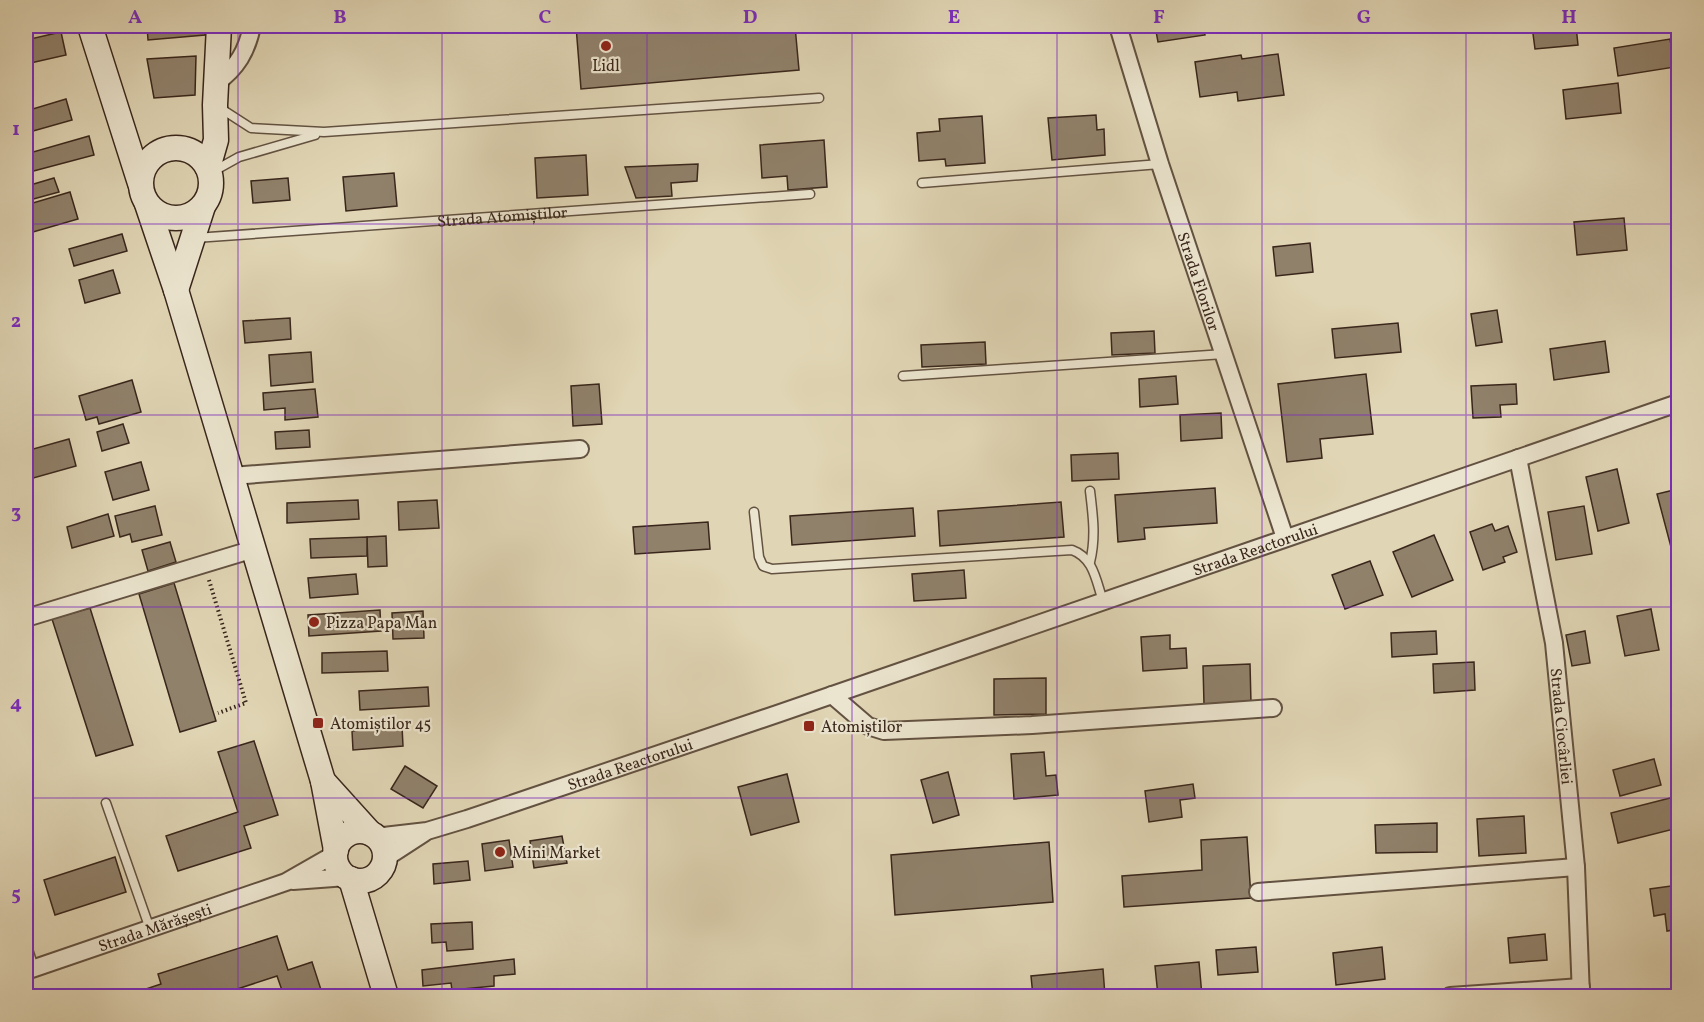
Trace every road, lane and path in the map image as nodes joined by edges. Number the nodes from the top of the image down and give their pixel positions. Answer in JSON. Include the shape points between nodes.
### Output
{"nodes":[{"id":1,"x":90,"y":26,"type":"edge"},
{"id":2,"x":219,"y":26,"type":"edge"},
{"id":3,"x":252,"y":26,"type":"edge"},
{"id":4,"x":1118,"y":26,"type":"edge"},
{"id":5,"x":215,"y":94,"type":"junction"},
{"id":6,"x":819,"y":98,"type":"dead end"},
{"id":7,"x":122,"y":127,"type":"junction"},
{"id":8,"x":324,"y":132,"type":"junction"},
{"id":9,"x":190,"y":151,"type":"junction"},
{"id":10,"x":160,"y":152,"type":"junction"},
{"id":11,"x":1160,"y":164,"type":"junction"},
{"id":12,"x":208,"y":171,"type":"junction"},
{"id":13,"x":922,"y":183,"type":"dead end"},
{"id":14,"x":144,"y":194,"type":"junction"},
{"id":15,"x":810,"y":194,"type":"dead end"},
{"id":16,"x":203,"y":206,"type":"junction"},
{"id":17,"x":193,"y":238,"type":"junction"},
{"id":18,"x":176,"y":291,"type":"junction"},
{"id":19,"x":1224,"y":354,"type":"junction"},
{"id":20,"x":903,"y":376,"type":"dead end"},
{"id":21,"x":1678,"y":403,"type":"edge"},
{"id":22,"x":580,"y":449,"type":"dead end"},
{"id":23,"x":1518,"y":458,"type":"junction"},
{"id":24,"x":232,"y":476,"type":"junction"},
{"id":25,"x":1090,"y":491,"type":"dead end"},
{"id":26,"x":754,"y":512,"type":"dead end"},
{"id":27,"x":1285,"y":538,"type":"junction"},
{"id":28,"x":254,"y":549,"type":"junction"},
{"id":29,"x":1090,"y":562,"type":"junction"},
{"id":30,"x":204,"y":564,"type":"junction"},
{"id":31,"x":1103,"y":601,"type":"junction"},
{"id":32,"x":26,"y":618,"type":"edge"},
{"id":33,"x":832,"y":695,"type":"junction"},
{"id":34,"x":1274,"y":708,"type":"dead end"},
{"id":35,"x":218,"y":713,"type":"dead end"},
{"id":36,"x":323,"y":781,"type":"junction"},
{"id":37,"x":106,"y":803,"type":"dead end"},
{"id":38,"x":427,"y":831,"type":"junction"},
{"id":39,"x":372,"y":835,"type":"junction"},
{"id":40,"x":335,"y":852,"type":"junction"},
{"id":41,"x":380,"y":867,"type":"junction"},
{"id":42,"x":1576,"y":867,"type":"junction"},
{"id":43,"x":349,"y":878,"type":"junction"},
{"id":44,"x":286,"y":882,"type":"junction"},
{"id":45,"x":1258,"y":892,"type":"dead end"},
{"id":46,"x":150,"y":929,"type":"junction"},
{"id":47,"x":367,"y":931,"type":"junction"},
{"id":48,"x":26,"y":943,"type":"edge"},
{"id":49,"x":30,"y":970,"type":"edge"},
{"id":50,"x":1581,"y":992,"type":"edge"},
{"id":51,"x":386,"y":996,"type":"edge"},
{"id":52,"x":1450,"y":996,"type":"edge"}],
"edges":[{"from":1,"to":7,"type":"main road"},
{"from":2,"to":5,"type":"main road"},
{"from":3,"to":5,"type":"street","via":[[241,58]]},
{"from":4,"to":11,"type":"street","name":"Strada Florilor"},
{"from":5,"to":8,"type":"lane","via":[[251,128]]},
{"from":5,"to":9,"type":"main road","via":[[207,127]]},
{"from":5,"to":12,"type":"main road","via":[[216,140]]},
{"from":6,"to":8,"type":"lane"},
{"from":7,"to":10,"type":"main road"},
{"from":7,"to":14,"type":"main road"},
{"from":8,"to":12,"type":"lane","via":[[239,157]]},
{"from":9,"to":10,"type":"main road","via":[[180,148]]},
{"from":9,"to":12,"type":"main road"},
{"from":10,"to":14,"type":"main road","via":[[143,171]]},
{"from":11,"to":13,"type":"lane"},
{"from":11,"to":19,"type":"street","name":"Strada Florilor"},
{"from":12,"to":16,"type":"main road","via":[[211,184]]},
{"from":14,"to":16,"type":"main road","via":[[156,213],[168,218],[187,216]]},
{"from":14,"to":18,"type":"main road"},
{"from":15,"to":17,"type":"lane","name":"Strada Atomiștilor"},
{"from":16,"to":17,"type":"main road"},
{"from":17,"to":18,"type":"main road"},
{"from":18,"to":24,"type":"main road"},
{"from":19,"to":20,"type":"lane"},
{"from":19,"to":27,"type":"street","name":"Strada Florilor"},
{"from":21,"to":23,"type":"street","name":"Strada Reactorului"},
{"from":22,"to":24,"type":"street"},
{"from":23,"to":27,"type":"street","name":"Strada Reactorului"},
{"from":23,"to":42,"type":"street","name":"Strada Ciocârliei","via":[[1554,643]]},
{"from":24,"to":28,"type":"main road"},
{"from":25,"to":29,"type":"lane","via":[[1095,531]]},
{"from":26,"to":29,"type":"lane","via":[[759,557],[763,566],[772,569],[1072,550]]},
{"from":27,"to":31,"type":"street","name":"Strada Reactorului"},
{"from":28,"to":30,"type":"street"},
{"from":28,"to":36,"type":"main road"},
{"from":29,"to":31,"type":"lane"},
{"from":30,"to":32,"type":"street"},
{"from":30,"to":35,"type":"path","via":[[246,703]]},
{"from":31,"to":33,"type":"street","name":"Strada Reactorului"},
{"from":33,"to":34,"type":"street","via":[[868,726],[884,731]]},
{"from":33,"to":38,"type":"street","name":"Strada Reactorului"},
{"from":36,"to":39,"type":"main road"},
{"from":36,"to":40,"type":"main road"},
{"from":37,"to":46,"type":"lane"},
{"from":38,"to":39,"type":"street","name":"Strada Reactorului"},
{"from":38,"to":41,"type":"street","name":"Strada Reactorului"},
{"from":39,"to":40,"type":"main road","via":[[351,833]]},
{"from":39,"to":41,"type":"main road","via":[[382,846]]},
{"from":40,"to":43,"type":"main road","via":[[337,866]]},
{"from":40,"to":44,"type":"street","name":"Strada Mărășești"},
{"from":41,"to":43,"type":"main road","via":[[360,881]]},
{"from":41,"to":47,"type":"main road"},
{"from":42,"to":45,"type":"street"},
{"from":42,"to":50,"type":"street","name":"Strada Ciocârliei"},
{"from":43,"to":44,"type":"street","name":"Strada Mărășești"},
{"from":43,"to":47,"type":"main road"},
{"from":44,"to":46,"type":"street","name":"Strada Mărășești"},
{"from":46,"to":49,"type":"street","name":"Strada Mărășești"},
{"from":47,"to":51,"type":"main road"},
{"from":48,"to":49,"type":"lane"},
{"from":50,"to":52,"type":"street"}]}
